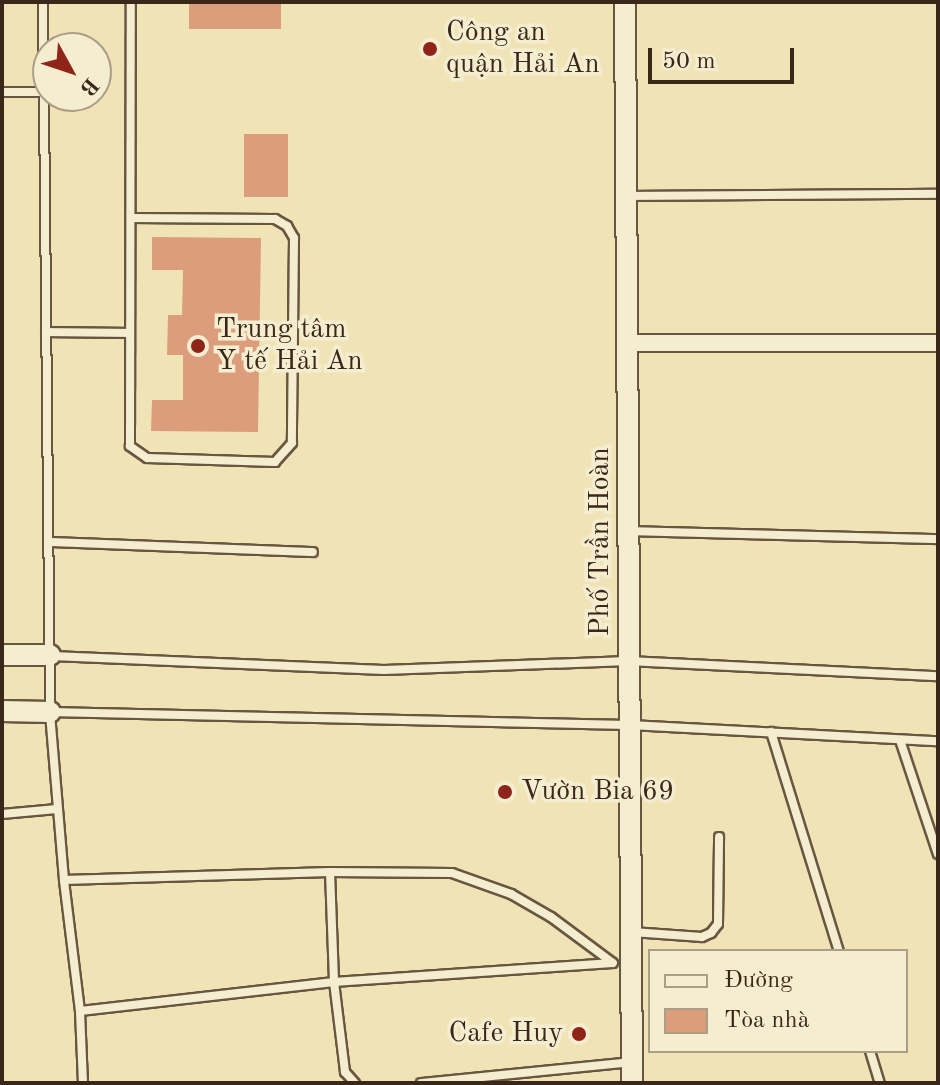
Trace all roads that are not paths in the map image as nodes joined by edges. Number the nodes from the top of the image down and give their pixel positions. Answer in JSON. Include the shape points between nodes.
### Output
{"nodes":[{"id":1,"x":43,"y":2,"type":"edge"},
{"id":2,"x":131,"y":2,"type":"edge"},
{"id":3,"x":625,"y":2,"type":"edge"},
{"id":4,"x":43,"y":32,"type":"edge"},
{"id":5,"x":2,"y":92,"type":"edge"},
{"id":6,"x":32,"y":92,"type":"edge"},
{"id":7,"x":44,"y":112,"type":"edge"},
{"id":8,"x":938,"y":194,"type":"edge"},
{"id":9,"x":628,"y":196,"type":"junction"},
{"id":10,"x":131,"y":218,"type":"junction"},
{"id":11,"x":46,"y":332,"type":"junction"},
{"id":12,"x":130,"y":333,"type":"junction"},
{"id":13,"x":629,"y":343,"type":"junction"},
{"id":14,"x":938,"y":343,"type":"edge"},
{"id":15,"x":630,"y":531,"type":"junction"},
{"id":16,"x":938,"y":539,"type":"edge"},
{"id":17,"x":49,"y":542,"type":"junction"},
{"id":18,"x":313,"y":552,"type":"dead end"},
{"id":19,"x":2,"y":655,"type":"edge"},
{"id":20,"x":50,"y":655,"type":"junction"},
{"id":21,"x":628,"y":661,"type":"junction"},
{"id":22,"x":938,"y":676,"type":"edge"},
{"id":23,"x":2,"y":711,"type":"edge"},
{"id":24,"x":50,"y":712,"type":"junction"},
{"id":25,"x":629,"y":725,"type":"junction"},
{"id":26,"x":771,"y":732,"type":"junction"},
{"id":27,"x":900,"y":740,"type":"junction"},
{"id":28,"x":938,"y":741,"type":"edge"},
{"id":29,"x":57,"y":809,"type":"junction"},
{"id":30,"x":2,"y":814,"type":"edge"},
{"id":31,"x":719,"y":837,"type":"dead end"},
{"id":32,"x":938,"y":854,"type":"edge"},
{"id":33,"x":330,"y":872,"type":"junction"},
{"id":34,"x":64,"y":880,"type":"junction"},
{"id":35,"x":630,"y":932,"type":"junction"},
{"id":36,"x":838,"y":949,"type":"edge"},
{"id":37,"x":622,"y":963,"type":"junction"},
{"id":38,"x":334,"y":982,"type":"junction"},
{"id":39,"x":80,"y":1011,"type":"junction"},
{"id":40,"x":871,"y":1053,"type":"edge"},
{"id":41,"x":632,"y":1073,"type":"edge"},
{"id":42,"x":83,"y":1083,"type":"edge"},
{"id":43,"x":355,"y":1083,"type":"edge"},
{"id":44,"x":421,"y":1083,"type":"edge"},
{"id":45,"x":880,"y":1083,"type":"edge"}],
"edges":[{"from":1,"to":4,"type":"lane"},
{"from":2,"to":10,"type":"lane"},
{"from":3,"to":9,"type":"street","name":"Phố Trần Hoàn"},
{"from":5,"to":6,"type":"lane"},
{"from":7,"to":11,"type":"lane"},
{"from":8,"to":9,"type":"lane"},
{"from":9,"to":13,"type":"street","name":"Phố Trần Hoàn"},
{"from":10,"to":12,"type":"lane"},
{"from":10,"to":12,"type":"lane","via":[[275,219],[287,226],[294,238],[292,443],[284,455],[275,462],[147,458],[136,453],[130,446]]},
{"from":11,"to":12,"type":"lane"},
{"from":11,"to":17,"type":"lane"},
{"from":13,"to":14,"type":"street"},
{"from":13,"to":15,"type":"street","name":"Phố Trần Hoàn"},
{"from":15,"to":16,"type":"lane"},
{"from":15,"to":21,"type":"street","name":"Phố Trần Hoàn"},
{"from":17,"to":18,"type":"lane"},
{"from":17,"to":20,"type":"lane"},
{"from":19,"to":20,"type":"street"},
{"from":20,"to":21,"type":"lane","via":[[384,670]]},
{"from":20,"to":24,"type":"lane"},
{"from":21,"to":22,"type":"lane"},
{"from":21,"to":25,"type":"street","name":"Phố Trần Hoàn"},
{"from":23,"to":24,"type":"street"},
{"from":24,"to":25,"type":"lane"},
{"from":24,"to":29,"type":"lane"},
{"from":25,"to":26,"type":"lane"},
{"from":25,"to":35,"type":"street","name":"Phố Trần Hoàn"},
{"from":26,"to":27,"type":"lane"},
{"from":26,"to":36,"type":"lane"},
{"from":27,"to":28,"type":"lane"},
{"from":27,"to":32,"type":"lane"},
{"from":29,"to":30,"type":"lane"},
{"from":29,"to":34,"type":"lane"},
{"from":31,"to":35,"type":"lane","via":[[718,924],[711,933],[702,937]]},
{"from":33,"to":34,"type":"lane"},
{"from":33,"to":37,"type":"lane","via":[[452,873],[479,881],[551,917]]},
{"from":33,"to":38,"type":"lane"},
{"from":34,"to":39,"type":"lane"},
{"from":35,"to":37,"type":"street","name":"Phố Trần Hoàn"},
{"from":37,"to":38,"type":"lane"},
{"from":37,"to":41,"type":"street","name":"Phố Trần Hoàn"},
{"from":38,"to":39,"type":"lane"},
{"from":38,"to":43,"type":"lane","via":[[345,1072]]},
{"from":39,"to":42,"type":"lane"},
{"from":40,"to":45,"type":"lane"},
{"from":41,"to":44,"type":"lane"}]}
